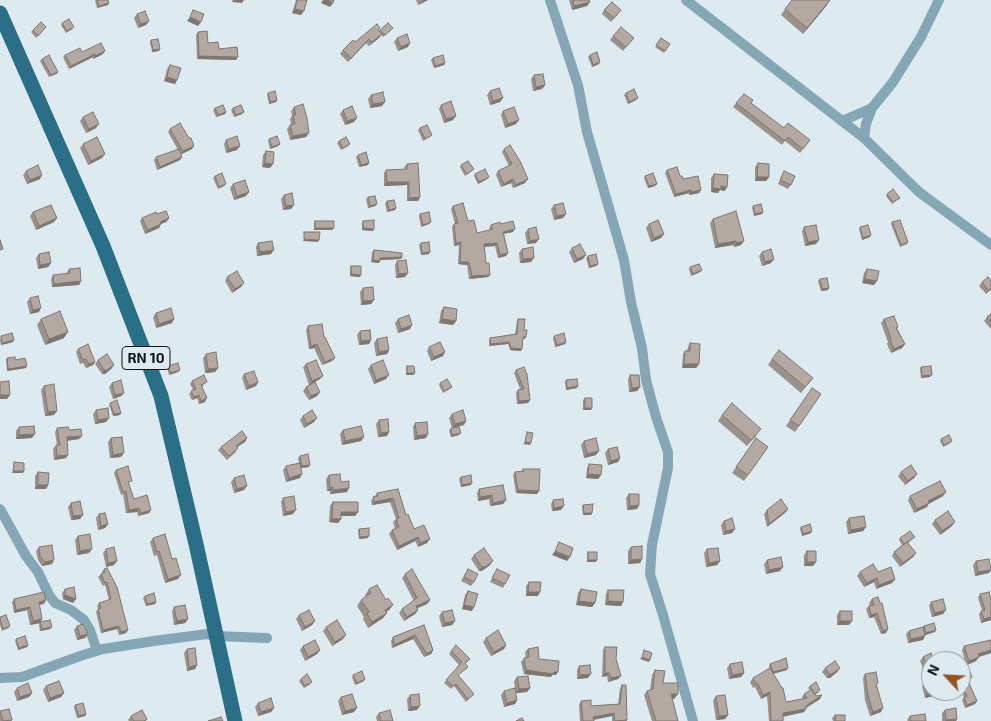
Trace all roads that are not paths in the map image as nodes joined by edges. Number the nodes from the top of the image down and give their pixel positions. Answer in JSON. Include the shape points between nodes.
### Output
{"nodes":[{"id":1,"x":550,"y":0,"type":"edge"},
{"id":2,"x":686,"y":0,"type":"edge"},
{"id":3,"x":939,"y":0,"type":"edge"},
{"id":4,"x":0,"y":13,"type":"edge"},
{"id":5,"x":872,"y":108,"type":"junction"},
{"id":6,"x":842,"y":121,"type":"junction"},
{"id":7,"x":864,"y":138,"type":"junction"},
{"id":8,"x":991,"y":245,"type":"edge"},
{"id":9,"x":0,"y":509,"type":"edge"},
{"id":10,"x":216,"y":636,"type":"junction"},
{"id":11,"x":267,"y":638,"type":"dead end"},
{"id":12,"x":97,"y":651,"type":"junction"},
{"id":13,"x":0,"y":678,"type":"edge"},
{"id":14,"x":234,"y":721,"type":"edge"},
{"id":15,"x":693,"y":721,"type":"edge"}],
"edges":[{"from":1,"to":15,"type":"street","via":[[578,85],[587,132],[624,260],[646,380],[668,452],[650,574]]},
{"from":2,"to":6,"type":"street"},
{"from":3,"to":5,"type":"street","via":[[921,38]]},
{"from":4,"to":10,"type":"main road","number":"RN 10","via":[[103,246],[161,396]]},
{"from":5,"to":6,"type":"street"},
{"from":5,"to":7,"type":"street"},
{"from":6,"to":7,"type":"street"},
{"from":7,"to":8,"type":"street","via":[[919,192]]},
{"from":9,"to":12,"type":"street","via":[[49,595],[55,603],[84,620]]},
{"from":10,"to":11,"type":"street"},
{"from":10,"to":12,"type":"street","via":[[207,634]]},
{"from":10,"to":14,"type":"main road","number":"RN 10"},
{"from":12,"to":13,"type":"street","via":[[22,677]]}]}
